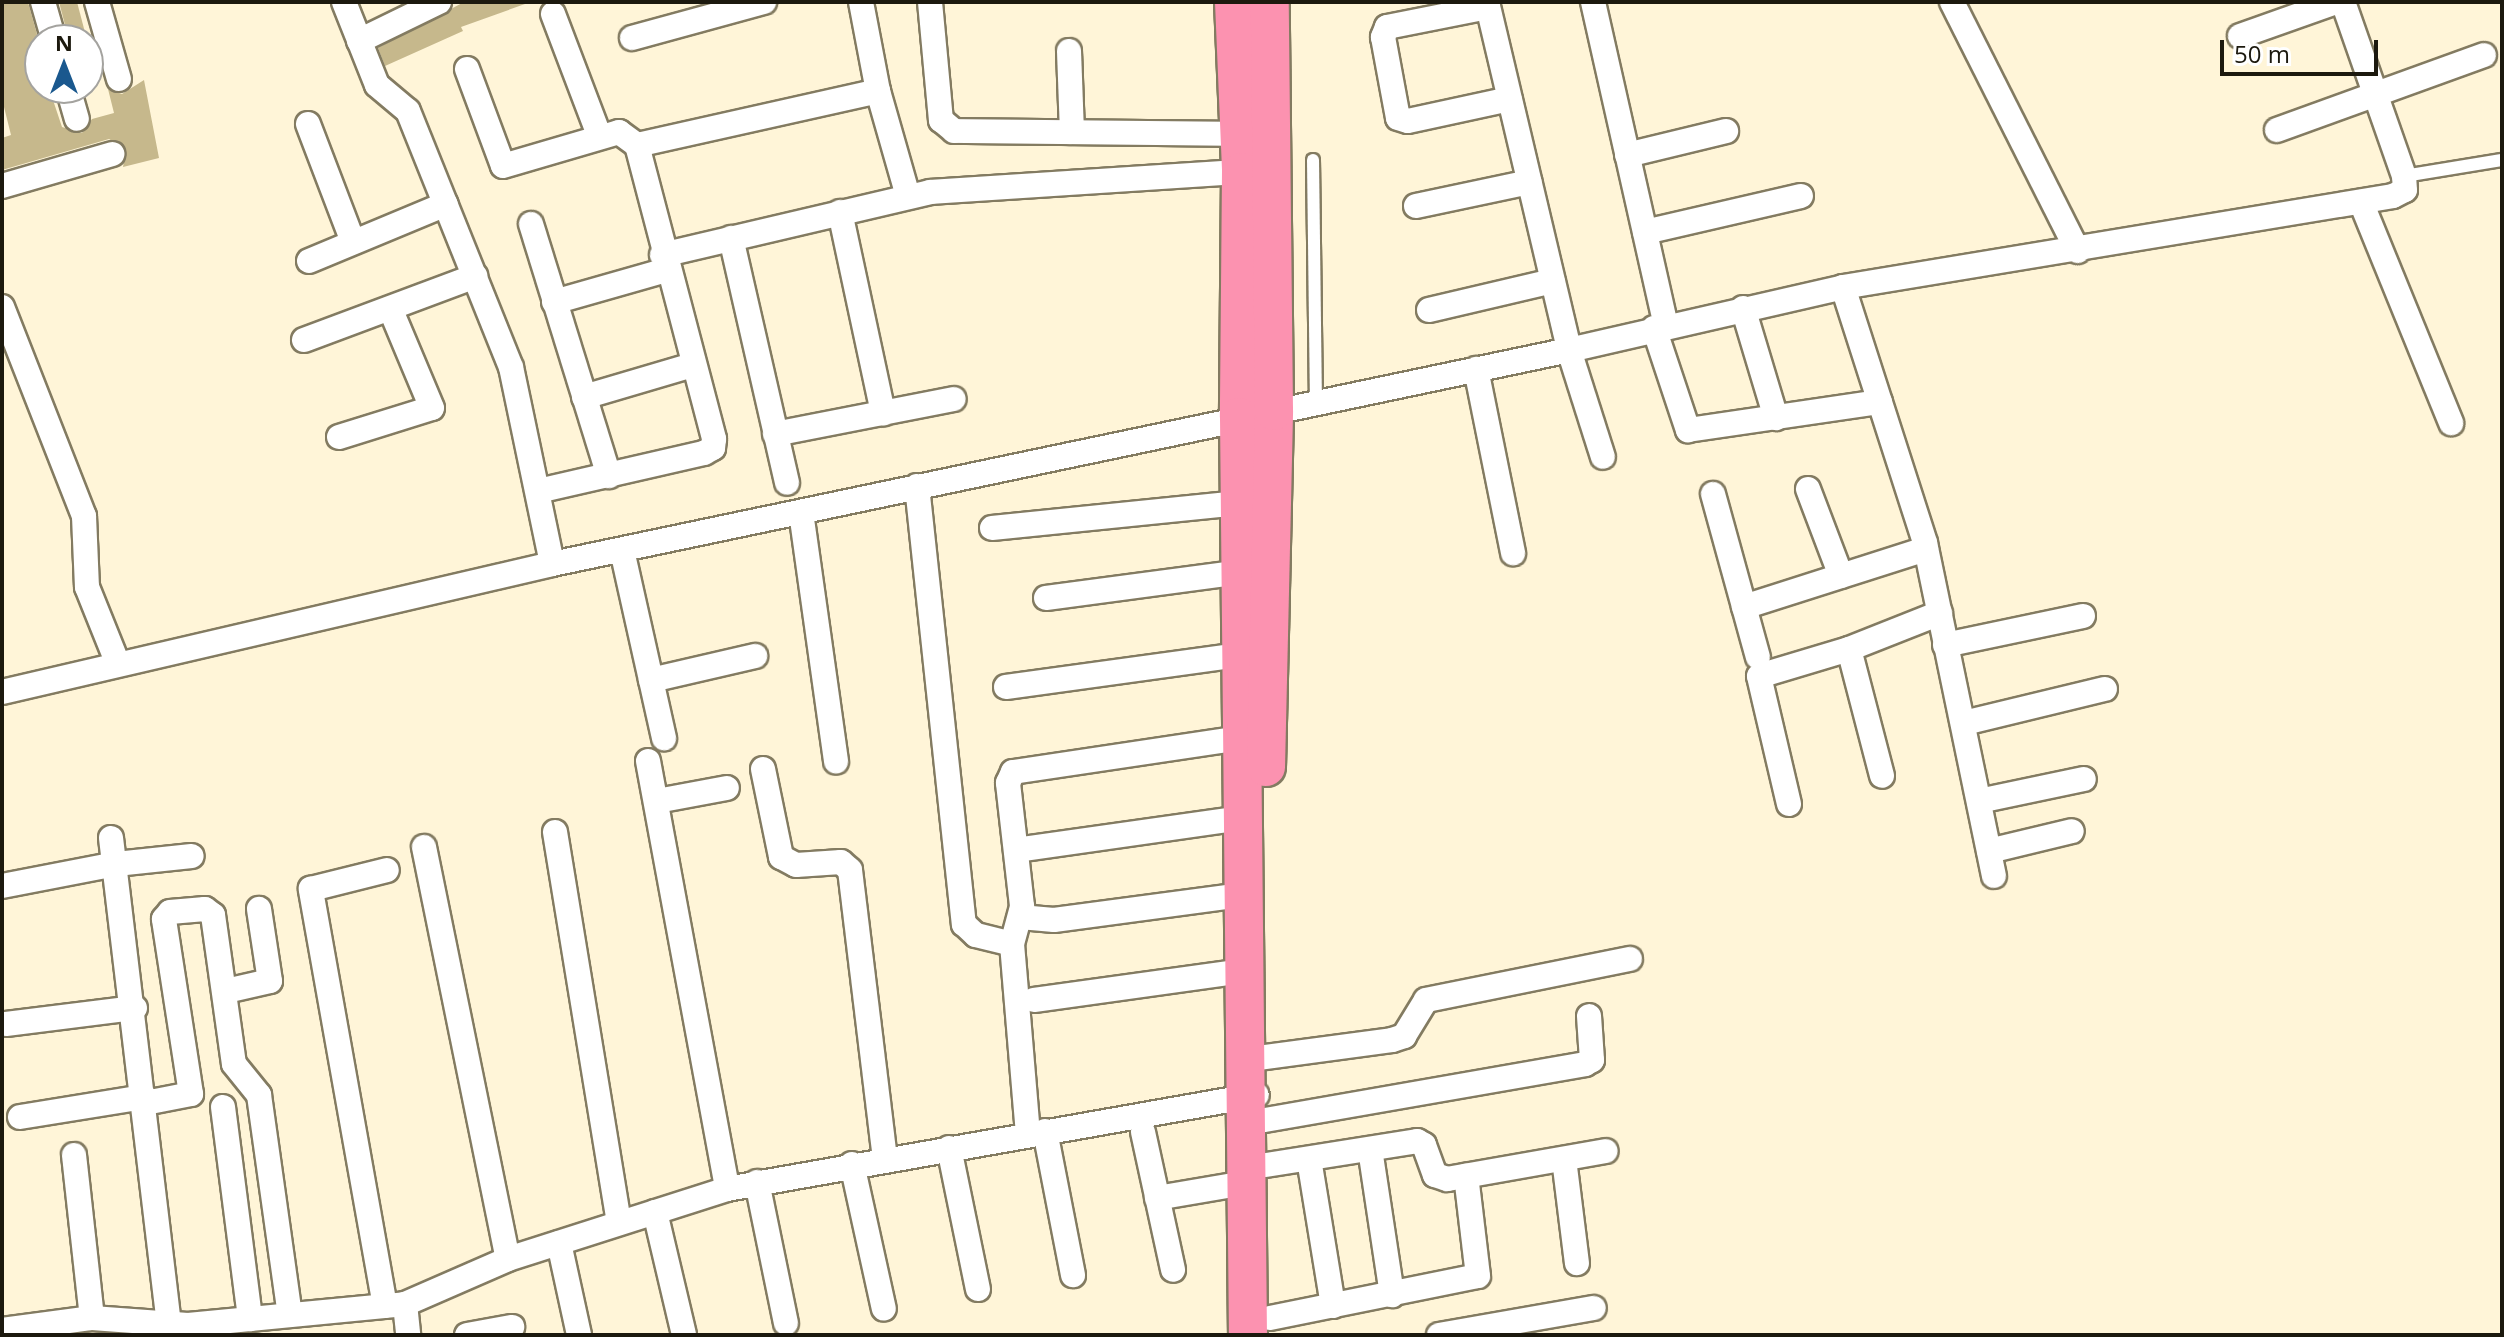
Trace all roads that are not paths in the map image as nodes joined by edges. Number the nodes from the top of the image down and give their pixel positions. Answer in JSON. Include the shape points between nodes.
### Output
{"nodes":[{"id":1,"x":43,"y":2,"type":"edge"},
{"id":2,"x":97,"y":2,"type":"edge"},
{"id":3,"x":344,"y":2,"type":"edge"},
{"id":4,"x":439,"y":2,"type":"edge"},
{"id":5,"x":764,"y":2,"type":"edge"},
{"id":6,"x":861,"y":2,"type":"edge"},
{"id":7,"x":930,"y":2,"type":"edge"},
{"id":8,"x":1234,"y":2,"type":"edge"},
{"id":9,"x":1270,"y":2,"type":"edge"},
{"id":10,"x":1593,"y":2,"type":"edge"},
{"id":11,"x":1952,"y":2,"type":"edge"},
{"id":12,"x":2336,"y":2,"type":"edge"},
{"id":13,"x":2343,"y":2,"type":"edge"},
{"id":14,"x":1488,"y":4,"type":"edge"},
{"id":15,"x":553,"y":14,"type":"dead end"},
{"id":16,"x":49,"y":24,"type":"edge"},
{"id":17,"x":2240,"y":36,"type":"dead end"},
{"id":18,"x":632,"y":38,"type":"dead end"},
{"id":19,"x":359,"y":41,"type":"junction"},
{"id":20,"x":1069,"y":51,"type":"dead end"},
{"id":21,"x":2484,"y":55,"type":"dead end"},
{"id":22,"x":467,"y":69,"type":"dead end"},
{"id":23,"x":119,"y":79,"type":"dead end"},
{"id":24,"x":878,"y":91,"type":"junction"},
{"id":25,"x":2375,"y":96,"type":"junction"},
{"id":26,"x":1510,"y":99,"type":"junction"},
{"id":27,"x":73,"y":104,"type":"edge"},
{"id":28,"x":77,"y":119,"type":"dead end"},
{"id":29,"x":308,"y":124,"type":"dead end"},
{"id":30,"x":2277,"y":130,"type":"dead end"},
{"id":31,"x":1726,"y":131,"type":"dead end"},
{"id":32,"x":1072,"y":132,"type":"junction"},
{"id":33,"x":1239,"y":134,"type":"junction"},
{"id":34,"x":599,"y":135,"type":"junction"},
{"id":35,"x":637,"y":145,"type":"junction"},
{"id":36,"x":112,"y":154,"type":"dead end"},
{"id":37,"x":1627,"y":155,"type":"junction"},
{"id":38,"x":1313,"y":160,"type":"dead end"},
{"id":39,"x":2502,"y":160,"type":"edge"},
{"id":40,"x":1241,"y":172,"type":"junction"},
{"id":41,"x":2404,"y":176,"type":"junction"},
{"id":42,"x":1530,"y":182,"type":"junction"},
{"id":43,"x":2,"y":186,"type":"edge"},
{"id":44,"x":908,"y":196,"type":"junction"},
{"id":45,"x":1801,"y":196,"type":"dead end"},
{"id":46,"x":2361,"y":202,"type":"junction"},
{"id":47,"x":446,"y":204,"type":"junction"},
{"id":48,"x":1416,"y":206,"type":"dead end"},
{"id":49,"x":840,"y":212,"type":"junction"},
{"id":50,"x":531,"y":224,"type":"dead end"},
{"id":51,"x":1645,"y":232,"type":"junction"},
{"id":52,"x":731,"y":238,"type":"junction"},
{"id":53,"x":353,"y":242,"type":"junction"},
{"id":54,"x":2078,"y":251,"type":"junction"},
{"id":55,"x":309,"y":261,"type":"dead end"},
{"id":56,"x":664,"y":262,"type":"junction"},
{"id":57,"x":475,"y":276,"type":"junction"},
{"id":58,"x":1553,"y":281,"type":"junction"},
{"id":59,"x":1843,"y":287,"type":"junction"},
{"id":60,"x":554,"y":302,"type":"junction"},
{"id":61,"x":2,"y":307,"type":"edge"},
{"id":62,"x":390,"y":308,"type":"junction"},
{"id":63,"x":1743,"y":308,"type":"junction"},
{"id":64,"x":1429,"y":310,"type":"dead end"},
{"id":65,"x":1660,"y":326,"type":"junction"},
{"id":66,"x":304,"y":340,"type":"dead end"},
{"id":67,"x":1569,"y":350,"type":"junction"},
{"id":68,"x":693,"y":365,"type":"junction"},
{"id":69,"x":1476,"y":369,"type":"junction"},
{"id":70,"x":584,"y":397,"type":"junction"},
{"id":71,"x":954,"y":399,"type":"dead end"},
{"id":72,"x":1316,"y":402,"type":"junction"},
{"id":73,"x":1880,"y":402,"type":"junction"},
{"id":74,"x":883,"y":413,"type":"junction"},
{"id":75,"x":1256,"y":414,"type":"junction"},
{"id":76,"x":1776,"y":418,"type":"junction"},
{"id":77,"x":2451,"y":423,"type":"dead end"},
{"id":78,"x":775,"y":434,"type":"junction"},
{"id":79,"x":339,"y":437,"type":"dead end"},
{"id":80,"x":1603,"y":457,"type":"dead end"},
{"id":81,"x":609,"y":476,"type":"junction"},
{"id":82,"x":787,"y":483,"type":"dead end"},
{"id":83,"x":917,"y":486,"type":"junction"},
{"id":84,"x":1808,"y":489,"type":"dead end"},
{"id":85,"x":538,"y":491,"type":"junction"},
{"id":86,"x":1713,"y":494,"type":"dead end"},
{"id":87,"x":1239,"y":503,"type":"junction"},
{"id":88,"x":801,"y":512,"type":"junction"},
{"id":89,"x":992,"y":528,"type":"dead end"},
{"id":90,"x":1926,"y":549,"type":"junction"},
{"id":91,"x":622,"y":550,"type":"junction"},
{"id":92,"x":1513,"y":553,"type":"dead end"},
{"id":93,"x":552,"y":564,"type":"junction"},
{"id":94,"x":1240,"y":572,"type":"junction"},
{"id":95,"x":1841,"y":576,"type":"junction"},
{"id":96,"x":1046,"y":598,"type":"dead end"},
{"id":97,"x":1744,"y":607,"type":"junction"},
{"id":98,"x":1940,"y":613,"type":"junction"},
{"id":99,"x":2083,"y":616,"type":"dead end"},
{"id":100,"x":1945,"y":645,"type":"junction"},
{"id":101,"x":1849,"y":649,"type":"junction"},
{"id":102,"x":1240,"y":655,"type":"junction"},
{"id":103,"x":755,"y":656,"type":"dead end"},
{"id":104,"x":1758,"y":657,"type":"dead end"},
{"id":105,"x":118,"y":664,"type":"junction"},
{"id":106,"x":651,"y":680,"type":"junction"},
{"id":107,"x":1006,"y":687,"type":"dead end"},
{"id":108,"x":2105,"y":689,"type":"dead end"},
{"id":109,"x":2,"y":692,"type":"edge"},
{"id":110,"x":1964,"y":723,"type":"junction"},
{"id":111,"x":664,"y":738,"type":"dead end"},
{"id":112,"x":1241,"y":738,"type":"junction"},
{"id":113,"x":648,"y":761,"type":"dead end"},
{"id":114,"x":836,"y":762,"type":"dead end"},
{"id":115,"x":763,"y":769,"type":"dead end"},
{"id":116,"x":1882,"y":776,"type":"dead end"},
{"id":117,"x":2084,"y":779,"type":"dead end"},
{"id":118,"x":727,"y":788,"type":"dead end"},
{"id":119,"x":657,"y":801,"type":"junction"},
{"id":120,"x":1979,"y":801,"type":"junction"},
{"id":121,"x":1789,"y":804,"type":"dead end"},
{"id":122,"x":1241,"y":818,"type":"junction"},
{"id":123,"x":2072,"y":831,"type":"dead end"},
{"id":124,"x":555,"y":832,"type":"dead end"},
{"id":125,"x":111,"y":838,"type":"dead end"},
{"id":126,"x":424,"y":847,"type":"dead end"},
{"id":127,"x":1016,"y":850,"type":"junction"},
{"id":128,"x":1989,"y":851,"type":"junction"},
{"id":129,"x":192,"y":856,"type":"dead end"},
{"id":130,"x":116,"y":864,"type":"junction"},
{"id":131,"x":387,"y":870,"type":"dead end"},
{"id":132,"x":1994,"y":876,"type":"dead end"},
{"id":133,"x":2,"y":886,"type":"edge"},
{"id":134,"x":1242,"y":895,"type":"junction"},
{"id":135,"x":259,"y":909,"type":"dead end"},
{"id":136,"x":1020,"y":917,"type":"junction"},
{"id":137,"x":1012,"y":944,"type":"junction"},
{"id":138,"x":1630,"y":959,"type":"dead end"},
{"id":139,"x":1242,"y":971,"type":"junction"},
{"id":140,"x":226,"y":991,"type":"junction"},
{"id":141,"x":1034,"y":1000,"type":"dead end"},
{"id":142,"x":135,"y":1008,"type":"junction"},
{"id":143,"x":1589,"y":1016,"type":"dead end"},
{"id":144,"x":6,"y":1024,"type":"dead end"},
{"id":145,"x":1256,"y":1086,"type":"junction"},
{"id":146,"x":145,"y":1100,"type":"junction"},
{"id":147,"x":223,"y":1107,"type":"dead end"},
{"id":148,"x":20,"y":1117,"type":"dead end"},
{"id":149,"x":1037,"y":1132,"type":"junction"},
{"id":150,"x":1143,"y":1132,"type":"dead end"},
{"id":151,"x":949,"y":1148,"type":"junction"},
{"id":152,"x":1370,"y":1149,"type":"junction"},
{"id":153,"x":1606,"y":1151,"type":"dead end"},
{"id":154,"x":74,"y":1155,"type":"dead end"},
{"id":155,"x":885,"y":1158,"type":"junction"},
{"id":156,"x":1309,"y":1159,"type":"junction"},
{"id":157,"x":1564,"y":1159,"type":"junction"},
{"id":158,"x":852,"y":1164,"type":"junction"},
{"id":159,"x":1256,"y":1174,"type":"junction"},
{"id":160,"x":1466,"y":1176,"type":"junction"},
{"id":161,"x":757,"y":1182,"type":"junction"},
{"id":162,"x":727,"y":1189,"type":"junction"},
{"id":163,"x":1157,"y":1198,"type":"junction"},
{"id":164,"x":655,"y":1212,"type":"junction"},
{"id":165,"x":619,"y":1223,"type":"junction"},
{"id":166,"x":559,"y":1243,"type":"junction"},
{"id":167,"x":508,"y":1259,"type":"junction"},
{"id":168,"x":1577,"y":1263,"type":"dead end"},
{"id":169,"x":1173,"y":1270,"type":"dead end"},
{"id":170,"x":1073,"y":1275,"type":"dead end"},
{"id":171,"x":978,"y":1289,"type":"dead end"},
{"id":172,"x":1392,"y":1295,"type":"junction"},
{"id":173,"x":395,"y":1305,"type":"junction"},
{"id":174,"x":1333,"y":1306,"type":"junction"},
{"id":175,"x":1594,"y":1308,"type":"dead end"},
{"id":176,"x":884,"y":1309,"type":"dead end"},
{"id":177,"x":290,"y":1315,"type":"junction"},
{"id":178,"x":92,"y":1318,"type":"junction"},
{"id":179,"x":250,"y":1319,"type":"junction"},
{"id":180,"x":169,"y":1322,"type":"junction"},
{"id":181,"x":786,"y":1323,"type":"dead end"},
{"id":182,"x":121,"y":1326,"type":"edge"},
{"id":183,"x":512,"y":1327,"type":"dead end"},
{"id":184,"x":1263,"y":1329,"type":"edge"},
{"id":185,"x":17,"y":1330,"type":"edge"},
{"id":186,"x":199,"y":1330,"type":"edge"},
{"id":187,"x":1502,"y":1330,"type":"edge"},
{"id":188,"x":408,"y":1335,"type":"edge"},
{"id":189,"x":467,"y":1335,"type":"edge"},
{"id":190,"x":579,"y":1335,"type":"edge"},
{"id":191,"x":684,"y":1335,"type":"edge"},
{"id":192,"x":1439,"y":1335,"type":"edge"}],
"edges":[{"from":1,"to":16,"type":"street"},
{"from":2,"to":23,"type":"street"},
{"from":3,"to":19,"type":"street"},
{"from":4,"to":19,"type":"street"},
{"from":5,"to":18,"type":"street"},
{"from":6,"to":24,"type":"street"},
{"from":7,"to":32,"type":"street","via":[[946,127]]},
{"from":8,"to":33,"type":"highway"},
{"from":9,"to":75,"type":"highway"},
{"from":10,"to":37,"type":"street"},
{"from":11,"to":54,"type":"street"},
{"from":12,"to":17,"type":"street"},
{"from":13,"to":25,"type":"street"},
{"from":14,"to":26,"type":"street"},
{"from":14,"to":26,"type":"street","via":[[1387,27],[1383,37],[1398,118],[1408,121]]},
{"from":15,"to":34,"type":"street"},
{"from":19,"to":47,"type":"street","via":[[377,85],[408,111]]},
{"from":20,"to":32,"type":"street"},
{"from":21,"to":25,"type":"street"},
{"from":22,"to":34,"type":"street","via":[[503,166]]},
{"from":24,"to":35,"type":"street"},
{"from":24,"to":44,"type":"street"},
{"from":25,"to":30,"type":"street"},
{"from":25,"to":41,"type":"street"},
{"from":26,"to":42,"type":"street"},
{"from":27,"to":28,"type":"street"},
{"from":29,"to":53,"type":"street"},
{"from":31,"to":37,"type":"street"},
{"from":32,"to":33,"type":"street"},
{"from":33,"to":40,"type":"highway"},
{"from":34,"to":35,"type":"street","via":[[619,132]]},
{"from":35,"to":56,"type":"street"},
{"from":36,"to":43,"type":"street"},
{"from":37,"to":51,"type":"street"},
{"from":38,"to":72,"type":"lane"},
{"from":39,"to":41,"type":"lane"},
{"from":40,"to":44,"type":"street"},
{"from":40,"to":75,"type":"highway"},
{"from":41,"to":46,"type":"street","via":[[2405,190]]},
{"from":42,"to":48,"type":"street"},
{"from":42,"to":58,"type":"street"},
{"from":44,"to":49,"type":"street"},
{"from":45,"to":51,"type":"street"},
{"from":46,"to":54,"type":"street"},
{"from":46,"to":77,"type":"street"},
{"from":47,"to":53,"type":"street"},
{"from":47,"to":57,"type":"street"},
{"from":49,"to":52,"type":"street"},
{"from":49,"to":74,"type":"street"},
{"from":50,"to":60,"type":"street"},
{"from":51,"to":65,"type":"street"},
{"from":52,"to":56,"type":"street"},
{"from":52,"to":78,"type":"street"},
{"from":53,"to":55,"type":"street"},
{"from":54,"to":59,"type":"street"},
{"from":56,"to":60,"type":"street"},
{"from":56,"to":68,"type":"street"},
{"from":57,"to":62,"type":"street"},
{"from":57,"to":85,"type":"street","via":[[516,381]]},
{"from":58,"to":64,"type":"street"},
{"from":58,"to":67,"type":"street"},
{"from":59,"to":63,"type":"street"},
{"from":59,"to":73,"type":"street"},
{"from":60,"to":70,"type":"street"},
{"from":61,"to":105,"type":"street","via":[[84,516],[87,587]]},
{"from":62,"to":66,"type":"street"},
{"from":62,"to":79,"type":"street","via":[[432,408]]},
{"from":63,"to":65,"type":"street"},
{"from":63,"to":76,"type":"street"},
{"from":65,"to":67,"type":"street"},
{"from":65,"to":76,"type":"street","via":[[1688,430]]},
{"from":67,"to":69,"type":"street"},
{"from":67,"to":80,"type":"street"},
{"from":68,"to":70,"type":"street"},
{"from":68,"to":81,"type":"street","via":[[713,448]]},
{"from":69,"to":72,"type":"street"},
{"from":69,"to":92,"type":"street"},
{"from":70,"to":81,"type":"street"},
{"from":71,"to":74,"type":"street"},
{"from":72,"to":75,"type":"street"},
{"from":73,"to":76,"type":"street"},
{"from":73,"to":90,"type":"street"},
{"from":74,"to":78,"type":"street"},
{"from":75,"to":83,"type":"street"},
{"from":75,"to":87,"type":"highway"},
{"from":75,"to":145,"type":"highway"},
{"from":78,"to":82,"type":"street"},
{"from":81,"to":85,"type":"street"},
{"from":83,"to":88,"type":"street"},
{"from":83,"to":137,"type":"street","via":[[964,924],[976,935]]},
{"from":84,"to":95,"type":"street"},
{"from":85,"to":93,"type":"street"},
{"from":86,"to":97,"type":"street"},
{"from":87,"to":89,"type":"street"},
{"from":87,"to":94,"type":"highway"},
{"from":88,"to":91,"type":"street"},
{"from":88,"to":114,"type":"street"},
{"from":90,"to":95,"type":"street"},
{"from":90,"to":98,"type":"street"},
{"from":91,"to":93,"type":"street"},
{"from":91,"to":106,"type":"street"},
{"from":93,"to":105,"type":"street"},
{"from":94,"to":96,"type":"street"},
{"from":94,"to":102,"type":"highway"},
{"from":95,"to":97,"type":"street"},
{"from":97,"to":104,"type":"street"},
{"from":98,"to":100,"type":"street"},
{"from":98,"to":101,"type":"street"},
{"from":99,"to":100,"type":"street"},
{"from":100,"to":110,"type":"street"},
{"from":101,"to":116,"type":"street"},
{"from":101,"to":121,"type":"street","via":[[1759,676]]},
{"from":102,"to":107,"type":"street"},
{"from":102,"to":112,"type":"highway"},
{"from":103,"to":106,"type":"street"},
{"from":105,"to":109,"type":"street"},
{"from":106,"to":111,"type":"street"},
{"from":108,"to":110,"type":"street"},
{"from":110,"to":120,"type":"street"},
{"from":112,"to":122,"type":"highway"},
{"from":112,"to":127,"type":"street","via":[[1013,772],[1008,783]]},
{"from":113,"to":119,"type":"street"},
{"from":115,"to":155,"type":"street","via":[[787,863],[847,863]]},
{"from":117,"to":120,"type":"street"},
{"from":118,"to":119,"type":"street"},
{"from":119,"to":162,"type":"street"},
{"from":120,"to":128,"type":"street"},
{"from":122,"to":127,"type":"street"},
{"from":122,"to":134,"type":"highway"},
{"from":123,"to":128,"type":"street"},
{"from":124,"to":165,"type":"street"},
{"from":125,"to":130,"type":"street"},
{"from":126,"to":167,"type":"street"},
{"from":127,"to":136,"type":"street"},
{"from":128,"to":132,"type":"street"},
{"from":129,"to":130,"type":"street"},
{"from":130,"to":133,"type":"street"},
{"from":130,"to":142,"type":"street"},
{"from":131,"to":173,"type":"street","via":[[311,889]]},
{"from":134,"to":136,"type":"street","via":[[1054,920]]},
{"from":134,"to":139,"type":"highway"},
{"from":135,"to":140,"type":"street","via":[[270,981]]},
{"from":136,"to":137,"type":"street"},
{"from":137,"to":149,"type":"street"},
{"from":138,"to":145,"type":"street","via":[[1426,1000],[1404,1036]]},
{"from":139,"to":141,"type":"street"},
{"from":139,"to":145,"type":"highway"},
{"from":140,"to":146,"type":"street","via":[[211,911],[165,913],[192,1088],[188,1097]]},
{"from":140,"to":177,"type":"street","via":[[234,1064],[259,1095]]},
{"from":142,"to":144,"type":"street"},
{"from":142,"to":146,"type":"street"},
{"from":143,"to":145,"type":"street","via":[[1592,1060],[1585,1064]]},
{"from":145,"to":149,"type":"street"},
{"from":145,"to":159,"type":"highway"},
{"from":146,"to":148,"type":"street"},
{"from":146,"to":180,"type":"street"},
{"from":147,"to":179,"type":"street"},
{"from":149,"to":151,"type":"street"},
{"from":149,"to":170,"type":"street"},
{"from":150,"to":163,"type":"street"},
{"from":151,"to":155,"type":"street"},
{"from":151,"to":171,"type":"street"},
{"from":152,"to":156,"type":"street"},
{"from":152,"to":160,"type":"street","via":[[1417,1141],[1424,1145],[1435,1175]]},
{"from":152,"to":172,"type":"street"},
{"from":153,"to":157,"type":"street"},
{"from":154,"to":178,"type":"street"},
{"from":155,"to":158,"type":"street"},
{"from":156,"to":159,"type":"street"},
{"from":156,"to":174,"type":"street"},
{"from":157,"to":160,"type":"street"},
{"from":157,"to":168,"type":"street"},
{"from":158,"to":161,"type":"street"},
{"from":158,"to":176,"type":"street"},
{"from":159,"to":163,"type":"street"},
{"from":159,"to":184,"type":"highway"},
{"from":160,"to":172,"type":"street","via":[[1478,1276]]},
{"from":161,"to":162,"type":"street"},
{"from":161,"to":181,"type":"street"},
{"from":162,"to":164,"type":"street"},
{"from":163,"to":169,"type":"street"},
{"from":164,"to":165,"type":"street"},
{"from":164,"to":191,"type":"street"},
{"from":165,"to":166,"type":"street"},
{"from":166,"to":167,"type":"street"},
{"from":166,"to":190,"type":"street"},
{"from":167,"to":173,"type":"street"},
{"from":172,"to":174,"type":"street"},
{"from":173,"to":177,"type":"street"},
{"from":173,"to":188,"type":"street"},
{"from":174,"to":184,"type":"street"},
{"from":175,"to":187,"type":"street"},
{"from":177,"to":179,"type":"street"},
{"from":178,"to":182,"type":"street"},
{"from":178,"to":185,"type":"street"},
{"from":179,"to":186,"type":"street"},
{"from":180,"to":182,"type":"street"},
{"from":180,"to":186,"type":"street"},
{"from":183,"to":189,"type":"street"},
{"from":187,"to":192,"type":"street"}]}
